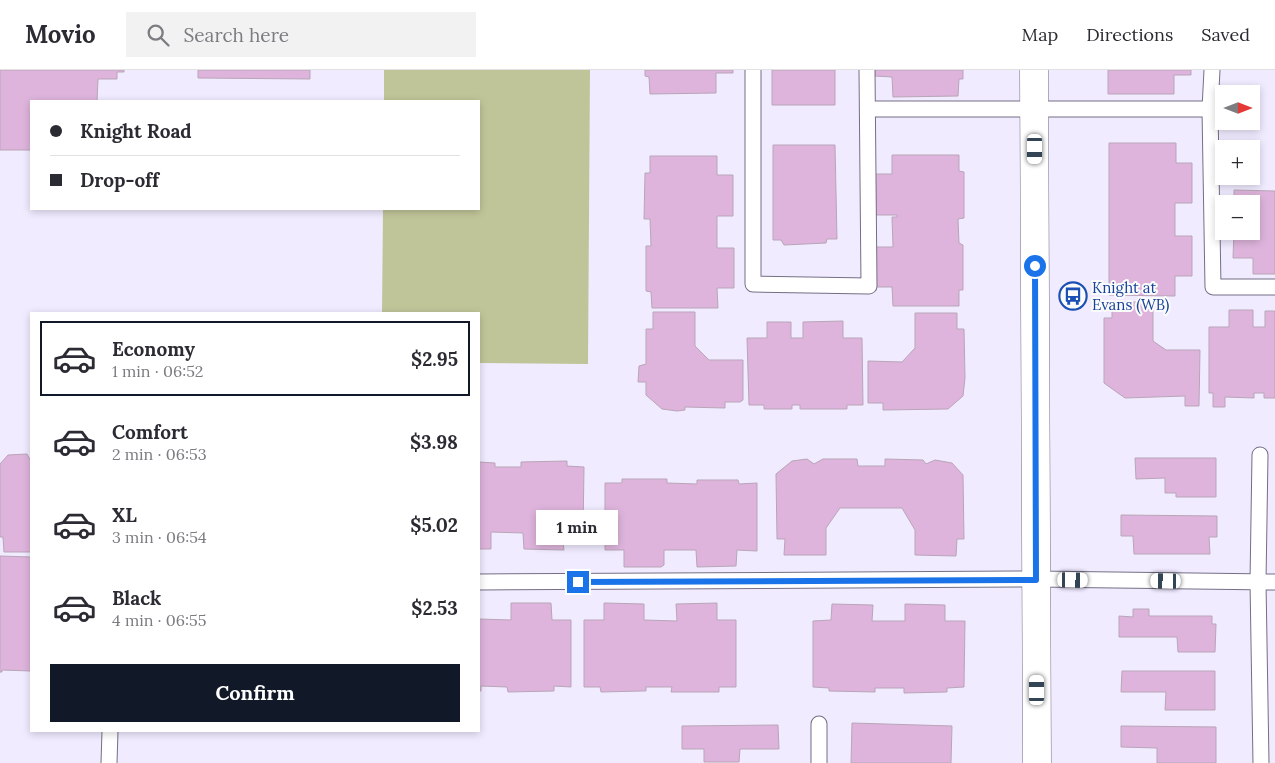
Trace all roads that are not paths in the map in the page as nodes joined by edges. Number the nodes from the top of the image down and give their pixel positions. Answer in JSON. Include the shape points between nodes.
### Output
{"nodes":[{"id":1,"x":753,"y":70,"type":"edge"},
{"id":2,"x":867,"y":70,"type":"edge"},
{"id":3,"x":1034,"y":70,"type":"edge"},
{"id":4,"x":1212,"y":70,"type":"edge"},
{"id":5,"x":868,"y":109,"type":"junction"},
{"id":6,"x":1210,"y":109,"type":"junction"},
{"id":7,"x":1035,"y":110,"type":"junction"},
{"id":8,"x":1275,"y":287,"type":"edge"},
{"id":9,"x":1260,"y":455,"type":"dead end"},
{"id":10,"x":1036,"y":580,"type":"junction"},
{"id":11,"x":480,"y":582,"type":"edge"},
{"id":12,"x":1258,"y":582,"type":"junction"},
{"id":13,"x":1275,"y":582,"type":"edge"},
{"id":14,"x":819,"y":724,"type":"dead end"},
{"id":15,"x":110,"y":732,"type":"edge"},
{"id":16,"x":110,"y":763,"type":"edge"},
{"id":17,"x":819,"y":763,"type":"edge"},
{"id":18,"x":1037,"y":763,"type":"edge"},
{"id":19,"x":1261,"y":763,"type":"edge"}],
"edges":[{"from":1,"to":5,"type":"lane","via":[[753,284],[869,286]]},
{"from":2,"to":5,"type":"lane"},
{"from":3,"to":7,"type":"street"},
{"from":4,"to":6,"type":"lane"},
{"from":5,"to":7,"type":"lane"},
{"from":6,"to":7,"type":"lane"},
{"from":6,"to":8,"type":"lane","via":[[1213,287]]},
{"from":7,"to":10,"type":"street"},
{"from":9,"to":12,"type":"lane"},
{"from":10,"to":11,"type":"lane"},
{"from":10,"to":12,"type":"lane"},
{"from":10,"to":18,"type":"street"},
{"from":12,"to":13,"type":"lane"},
{"from":12,"to":19,"type":"lane"},
{"from":14,"to":17,"type":"lane"},
{"from":15,"to":16,"type":"lane"}]}
